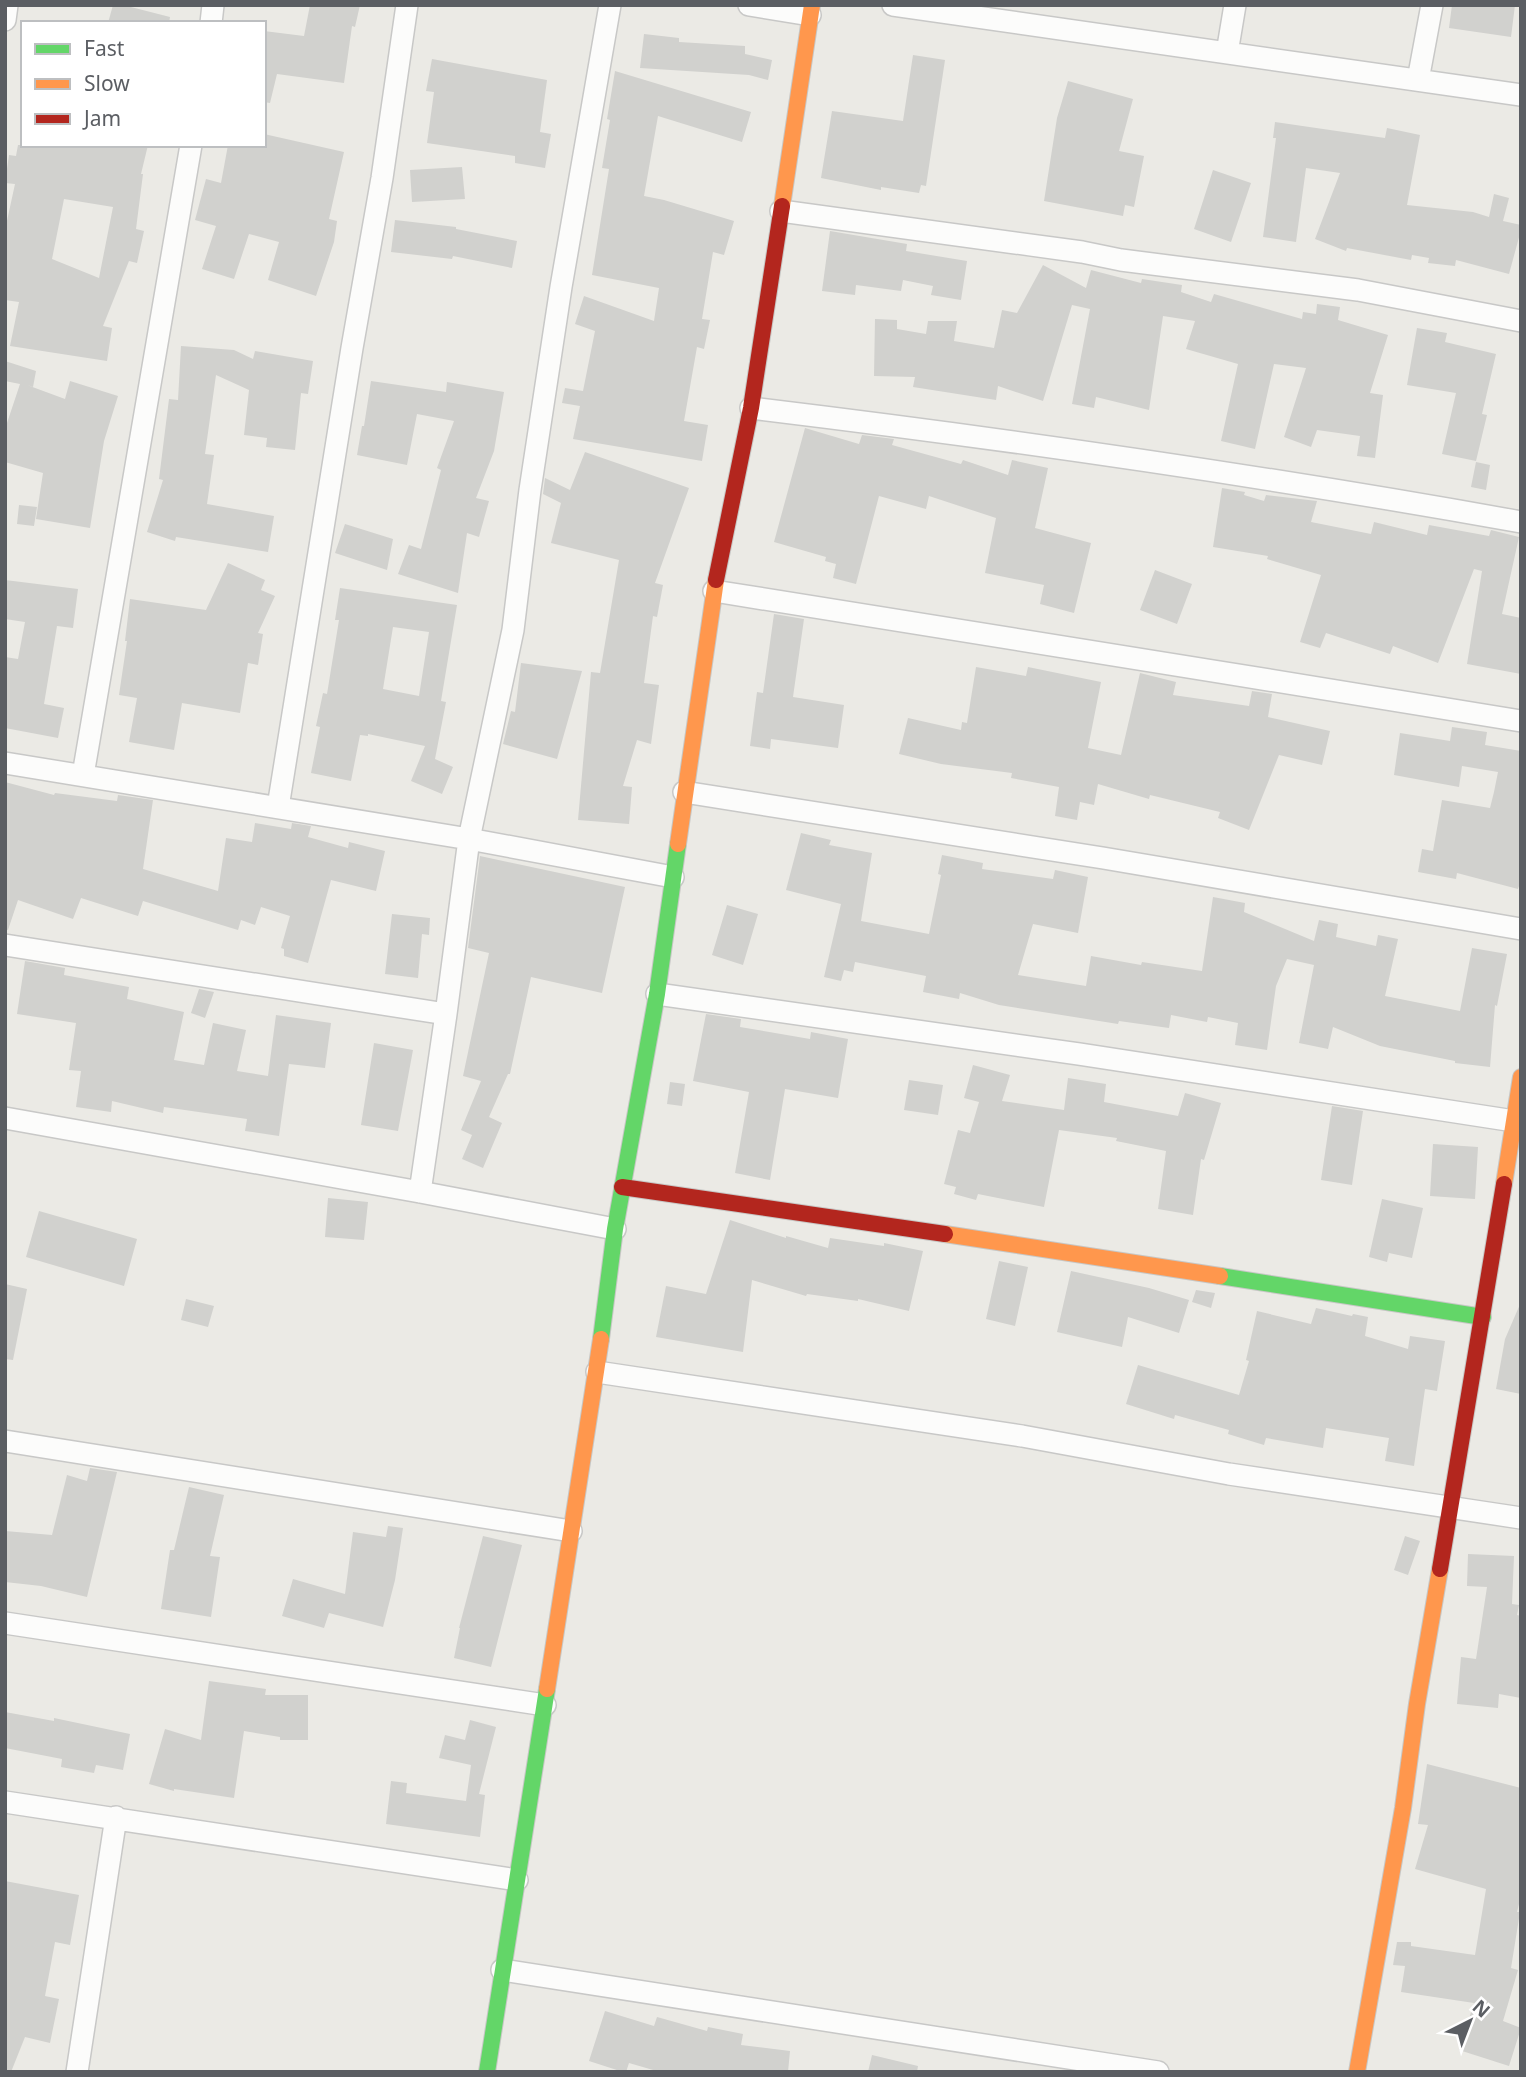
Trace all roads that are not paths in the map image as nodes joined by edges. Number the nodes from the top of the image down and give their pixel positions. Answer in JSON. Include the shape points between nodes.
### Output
{"nodes":[{"id":1,"x":7,"y":5,"type":"edge"},
{"id":2,"x":407,"y":5,"type":"edge"},
{"id":3,"x":610,"y":5,"type":"edge"},
{"id":4,"x":749,"y":5,"type":"edge"},
{"id":5,"x":893,"y":5,"type":"edge"},
{"id":6,"x":1235,"y":5,"type":"edge"},
{"id":7,"x":1432,"y":5,"type":"edge"},
{"id":8,"x":811,"y":10,"type":"edge"},
{"id":9,"x":1031,"y":15,"type":"edge"},
{"id":10,"x":5,"y":20,"type":"edge"},
{"id":11,"x":1227,"y":53,"type":"junction"},
{"id":12,"x":1418,"y":80,"type":"junction"},
{"id":13,"x":1521,"y":94,"type":"edge"},
{"id":14,"x":191,"y":147,"type":"edge"},
{"id":15,"x":781,"y":211,"type":"junction"},
{"id":16,"x":1521,"y":320,"type":"edge"},
{"id":17,"x":751,"y":408,"type":"junction"},
{"id":18,"x":1521,"y":522,"type":"edge"},
{"id":19,"x":714,"y":591,"type":"junction"},
{"id":20,"x":1521,"y":721,"type":"edge"},
{"id":21,"x":5,"y":763,"type":"edge"},
{"id":22,"x":83,"y":775,"type":"junction"},
{"id":23,"x":684,"y":792,"type":"junction"},
{"id":24,"x":278,"y":807,"type":"junction"},
{"id":25,"x":469,"y":839,"type":"junction"},
{"id":26,"x":673,"y":877,"type":"junction"},
{"id":27,"x":1521,"y":929,"type":"edge"},
{"id":28,"x":5,"y":946,"type":"edge"},
{"id":29,"x":657,"y":994,"type":"junction"},
{"id":30,"x":446,"y":1014,"type":"junction"},
{"id":31,"x":1521,"y":1077,"type":"edge"},
{"id":32,"x":5,"y":1118,"type":"edge"},
{"id":33,"x":1514,"y":1121,"type":"junction"},
{"id":34,"x":622,"y":1187,"type":"junction"},
{"id":35,"x":420,"y":1192,"type":"junction"},
{"id":36,"x":615,"y":1229,"type":"junction"},
{"id":37,"x":1483,"y":1317,"type":"junction"},
{"id":38,"x":597,"y":1372,"type":"junction"},
{"id":39,"x":5,"y":1441,"type":"edge"},
{"id":40,"x":1449,"y":1508,"type":"junction"},
{"id":41,"x":1521,"y":1518,"type":"edge"},
{"id":42,"x":571,"y":1531,"type":"junction"},
{"id":43,"x":5,"y":1623,"type":"edge"},
{"id":44,"x":545,"y":1705,"type":"junction"},
{"id":45,"x":5,"y":1802,"type":"edge"},
{"id":46,"x":116,"y":1817,"type":"junction"},
{"id":47,"x":517,"y":1880,"type":"junction"},
{"id":48,"x":502,"y":1970,"type":"junction"},
{"id":49,"x":78,"y":2072,"type":"edge"},
{"id":50,"x":487,"y":2072,"type":"edge"},
{"id":51,"x":1158,"y":2072,"type":"edge"},
{"id":52,"x":1357,"y":2072,"type":"edge"}],
"edges":[{"from":1,"to":10,"type":"street"},
{"from":2,"to":24,"type":"street"},
{"from":3,"to":25,"type":"street","via":[[553,341],[513,630]]},
{"from":4,"to":8,"type":"street"},
{"from":5,"to":9,"type":"street"},
{"from":6,"to":11,"type":"street"},
{"from":7,"to":12,"type":"street"},
{"from":8,"to":15,"type":"street"},
{"from":9,"to":11,"type":"street"},
{"from":11,"to":12,"type":"street"},
{"from":12,"to":13,"type":"street"},
{"from":14,"to":22,"type":"street"},
{"from":15,"to":16,"type":"street","via":[[1358,290]]},
{"from":15,"to":17,"type":"street"},
{"from":17,"to":18,"type":"street","via":[[1170,464]]},
{"from":17,"to":19,"type":"street"},
{"from":19,"to":20,"type":"street"},
{"from":19,"to":23,"type":"street"},
{"from":21,"to":22,"type":"street"},
{"from":22,"to":24,"type":"street"},
{"from":23,"to":26,"type":"street"},
{"from":23,"to":27,"type":"street"},
{"from":24,"to":25,"type":"street"},
{"from":25,"to":26,"type":"street"},
{"from":25,"to":30,"type":"street"},
{"from":26,"to":29,"type":"street"},
{"from":28,"to":30,"type":"street"},
{"from":29,"to":33,"type":"street"},
{"from":29,"to":34,"type":"street"},
{"from":30,"to":35,"type":"street"},
{"from":31,"to":33,"type":"street"},
{"from":32,"to":35,"type":"street"},
{"from":33,"to":37,"type":"street"},
{"from":34,"to":36,"type":"street"},
{"from":34,"to":37,"type":"street"},
{"from":35,"to":36,"type":"street"},
{"from":36,"to":38,"type":"street"},
{"from":37,"to":40,"type":"street"},
{"from":38,"to":40,"type":"street","via":[[1022,1436]]},
{"from":38,"to":42,"type":"street"},
{"from":39,"to":42,"type":"street"},
{"from":40,"to":41,"type":"street"},
{"from":40,"to":52,"type":"street"},
{"from":42,"to":44,"type":"street"},
{"from":43,"to":44,"type":"street"},
{"from":44,"to":47,"type":"street"},
{"from":45,"to":46,"type":"street"},
{"from":46,"to":47,"type":"street"},
{"from":46,"to":49,"type":"street"},
{"from":47,"to":48,"type":"street"},
{"from":48,"to":50,"type":"street"},
{"from":48,"to":51,"type":"street"}]}
